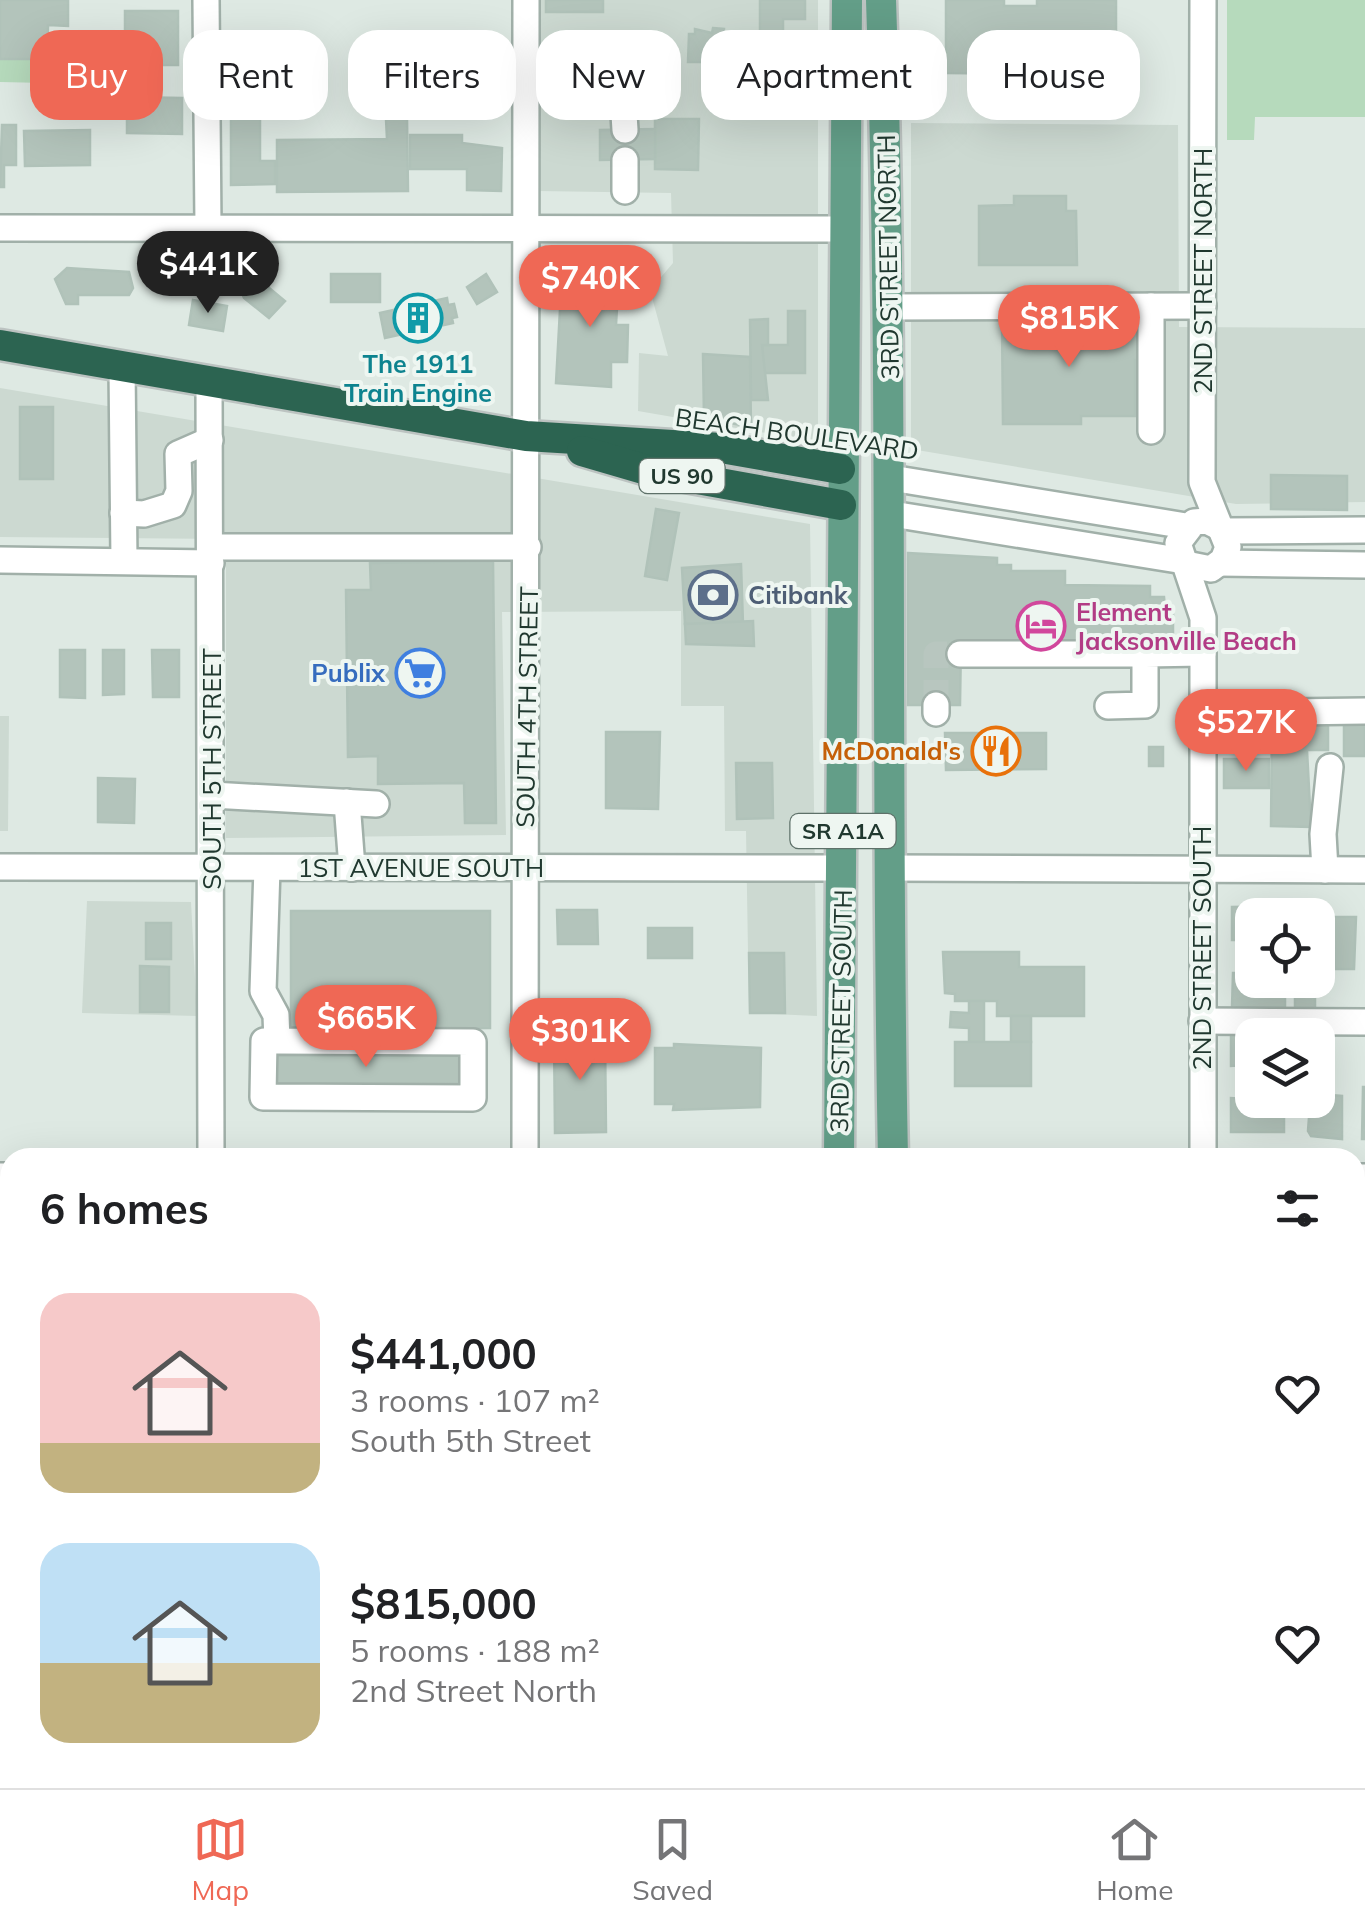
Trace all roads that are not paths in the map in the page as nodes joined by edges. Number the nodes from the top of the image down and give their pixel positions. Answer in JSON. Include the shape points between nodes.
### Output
{"nodes":[{"id":1,"x":206,"y":0,"type":"edge"},
{"id":2,"x":526,"y":0,"type":"edge"},
{"id":3,"x":846,"y":0,"type":"edge"},
{"id":4,"x":881,"y":0,"type":"edge"},
{"id":5,"x":1203,"y":0,"type":"edge"},
{"id":6,"x":624,"y":120,"type":"edge"},
{"id":7,"x":625,"y":130,"type":"dead end"},
{"id":8,"x":624,"y":160,"type":"dead end"},
{"id":9,"x":625,"y":191,"type":"dead end"},
{"id":10,"x":208,"y":227,"type":"junction"},
{"id":11,"x":0,"y":228,"type":"edge"},
{"id":12,"x":844,"y":229,"type":"junction"},
{"id":13,"x":525,"y":230,"type":"junction"},
{"id":14,"x":1151,"y":306,"type":"junction"},
{"id":15,"x":1203,"y":306,"type":"junction"},
{"id":16,"x":890,"y":307,"type":"junction"},
{"id":17,"x":0,"y":345,"type":"edge"},
{"id":18,"x":122,"y":366,"type":"junction"},
{"id":19,"x":210,"y":381,"type":"junction"},
{"id":20,"x":1152,"y":431,"type":"dead end"},
{"id":21,"x":526,"y":436,"type":"junction"},
{"id":22,"x":210,"y":440,"type":"junction"},
{"id":23,"x":840,"y":468,"type":"junction"},
{"id":24,"x":892,"y":478,"type":"junction"},
{"id":25,"x":1202,"y":482,"type":"junction"},
{"id":26,"x":841,"y":505,"type":"junction"},
{"id":27,"x":123,"y":513,"type":"junction"},
{"id":28,"x":892,"y":514,"type":"junction"},
{"id":29,"x":1188,"y":525,"type":"junction"},
{"id":30,"x":1221,"y":529,"type":"junction"},
{"id":31,"x":1365,"y":530,"type":"edge"},
{"id":32,"x":528,"y":547,"type":"junction"},
{"id":33,"x":211,"y":555,"type":"junction"},
{"id":34,"x":0,"y":560,"type":"edge"},
{"id":35,"x":124,"y":562,"type":"junction"},
{"id":36,"x":1185,"y":562,"type":"junction"},
{"id":37,"x":1218,"y":564,"type":"junction"},
{"id":38,"x":1365,"y":565,"type":"edge"},
{"id":39,"x":1203,"y":618,"type":"junction"},
{"id":40,"x":1203,"y":653,"type":"junction"},
{"id":41,"x":960,"y":654,"type":"dead end"},
{"id":42,"x":1145,"y":654,"type":"junction"},
{"id":43,"x":1108,"y":706,"type":"dead end"},
{"id":44,"x":1365,"y":711,"type":"edge"},
{"id":45,"x":1202,"y":713,"type":"junction"},
{"id":46,"x":1330,"y":767,"type":"dead end"},
{"id":47,"x":212,"y":795,"type":"junction"},
{"id":48,"x":346,"y":802,"type":"junction"},
{"id":49,"x":376,"y":804,"type":"dead end"},
{"id":50,"x":526,"y":866,"type":"junction"},
{"id":51,"x":0,"y":867,"type":"edge"},
{"id":52,"x":267,"y":868,"type":"junction"},
{"id":53,"x":352,"y":868,"type":"junction"},
{"id":54,"x":843,"y":868,"type":"junction"},
{"id":55,"x":888,"y":868,"type":"junction"},
{"id":56,"x":213,"y":869,"type":"junction"},
{"id":57,"x":1201,"y":869,"type":"junction"},
{"id":58,"x":1324,"y":870,"type":"junction"},
{"id":59,"x":1365,"y":870,"type":"edge"},
{"id":60,"x":1202,"y":1021,"type":"junction"},
{"id":61,"x":1365,"y":1022,"type":"edge"},
{"id":62,"x":277,"y":1041,"type":"junction"},
{"id":63,"x":211,"y":1148,"type":"edge"},
{"id":64,"x":525,"y":1148,"type":"edge"},
{"id":65,"x":839,"y":1148,"type":"edge"},
{"id":66,"x":894,"y":1148,"type":"edge"},
{"id":67,"x":1203,"y":1148,"type":"edge"}],
"edges":[{"from":1,"to":10,"type":"street"},
{"from":2,"to":13,"type":"street","name":"SOUTH 4TH STREET"},
{"from":3,"to":12,"type":"main road","name":"3RD STREET NORTH","number":"SR A1A"},
{"from":4,"to":16,"type":"main road","name":"3RD STREET NORTH","number":"SR A1A"},
{"from":5,"to":15,"type":"street","name":"2ND STREET NORTH"},
{"from":6,"to":7,"type":"street"},
{"from":8,"to":9,"type":"street"},
{"from":10,"to":11,"type":"street"},
{"from":10,"to":13,"type":"street"},
{"from":12,"to":13,"type":"street"},
{"from":12,"to":23,"type":"main road","name":"3RD STREET NORTH","number":"SR A1A"},
{"from":13,"to":21,"type":"street","name":"SOUTH 4TH STREET"},
{"from":14,"to":15,"type":"street"},
{"from":14,"to":16,"type":"street"},
{"from":14,"to":20,"type":"street"},
{"from":15,"to":25,"type":"street","name":"2ND STREET NORTH"},
{"from":16,"to":24,"type":"main road","name":"3RD STREET NORTH","number":"SR A1A"},
{"from":17,"to":18,"type":"highway","number":"US 90"},
{"from":18,"to":19,"type":"highway","number":"US 90"},
{"from":18,"to":27,"type":"street"},
{"from":19,"to":21,"type":"highway","number":"US 90"},
{"from":19,"to":22,"type":"street","name":"SOUTH 5TH STREET"},
{"from":21,"to":23,"type":"highway","name":"BEACH BOULEVARD","number":"US 90","via":[[721,448]]},
{"from":21,"to":26,"type":"highway","number":"US 90","via":[[647,470]]},
{"from":21,"to":32,"type":"street","name":"SOUTH 4TH STREET"},
{"from":22,"to":27,"type":"street","via":[[178,454],[180,492],[173,505]]},
{"from":22,"to":33,"type":"street","name":"SOUTH 5TH STREET"},
{"from":23,"to":24,"type":"main road","name":"BEACH BOULEVARD","number":"US 90"},
{"from":23,"to":26,"type":"main road","name":"3RD STREET NORTH","number":"SR A1A"},
{"from":24,"to":28,"type":"main road","name":"3RD STREET NORTH","number":"SR A1A"},
{"from":24,"to":29,"type":"street","name":"BEACH BOULEVARD"},
{"from":25,"to":29,"type":"street"},
{"from":25,"to":30,"type":"street"},
{"from":26,"to":28,"type":"main road","number":"US 90"},
{"from":26,"to":54,"type":"main road","name":"3RD STREET SOUTH","number":"SR A1A"},
{"from":27,"to":35,"type":"street"},
{"from":28,"to":36,"type":"street"},
{"from":28,"to":55,"type":"main road","name":"3RD STREET SOUTH","number":"SR A1A"},
{"from":29,"to":30,"type":"street","via":[[1206,521]]},
{"from":29,"to":36,"type":"street","via":[[1178,543]]},
{"from":30,"to":31,"type":"street"},
{"from":30,"to":37,"type":"street","via":[[1228,547]]},
{"from":32,"to":33,"type":"street"},
{"from":32,"to":50,"type":"street","name":"SOUTH 4TH STREET"},
{"from":33,"to":35,"type":"street"},
{"from":33,"to":47,"type":"street","name":"SOUTH 5TH STREET"},
{"from":34,"to":35,"type":"street"},
{"from":36,"to":37,"type":"street","via":[[1204,570]]},
{"from":36,"to":39,"type":"street"},
{"from":37,"to":38,"type":"street"},
{"from":37,"to":39,"type":"street"},
{"from":39,"to":40,"type":"street","name":"2ND STREET SOUTH"},
{"from":40,"to":42,"type":"street"},
{"from":40,"to":45,"type":"street","name":"2ND STREET SOUTH"},
{"from":41,"to":42,"type":"street"},
{"from":42,"to":43,"type":"street","via":[[1146,704]]},
{"from":44,"to":45,"type":"street"},
{"from":45,"to":57,"type":"street","name":"2ND STREET SOUTH"},
{"from":46,"to":58,"type":"street"},
{"from":47,"to":48,"type":"street"},
{"from":47,"to":56,"type":"street","name":"SOUTH 5TH STREET"},
{"from":48,"to":49,"type":"street"},
{"from":48,"to":53,"type":"street"},
{"from":50,"to":53,"type":"street","name":"1ST AVENUE SOUTH"},
{"from":50,"to":54,"type":"street","name":"1ST AVENUE SOUTH"},
{"from":50,"to":64,"type":"street","name":"SOUTH 4TH STREET"},
{"from":51,"to":56,"type":"street","name":"1ST AVENUE SOUTH"},
{"from":52,"to":53,"type":"street","name":"1ST AVENUE SOUTH"},
{"from":52,"to":56,"type":"street","name":"1ST AVENUE SOUTH"},
{"from":52,"to":62,"type":"street","via":[[263,991],[276,1014]]},
{"from":54,"to":65,"type":"main road","name":"3RD STREET SOUTH","number":"SR A1A"},
{"from":55,"to":57,"type":"street"},
{"from":55,"to":66,"type":"main road","name":"3RD STREET SOUTH","number":"SR A1A"},
{"from":56,"to":63,"type":"street","name":"SOUTH 5TH STREET"},
{"from":57,"to":58,"type":"street"},
{"from":57,"to":60,"type":"street","name":"2ND STREET SOUTH"},
{"from":58,"to":59,"type":"street"},
{"from":60,"to":61,"type":"street"},
{"from":60,"to":67,"type":"street","name":"2ND STREET SOUTH"},
{"from":62,"to":62,"type":"street","via":[[472,1042],[473,1098],[264,1098],[264,1041]]}]}
